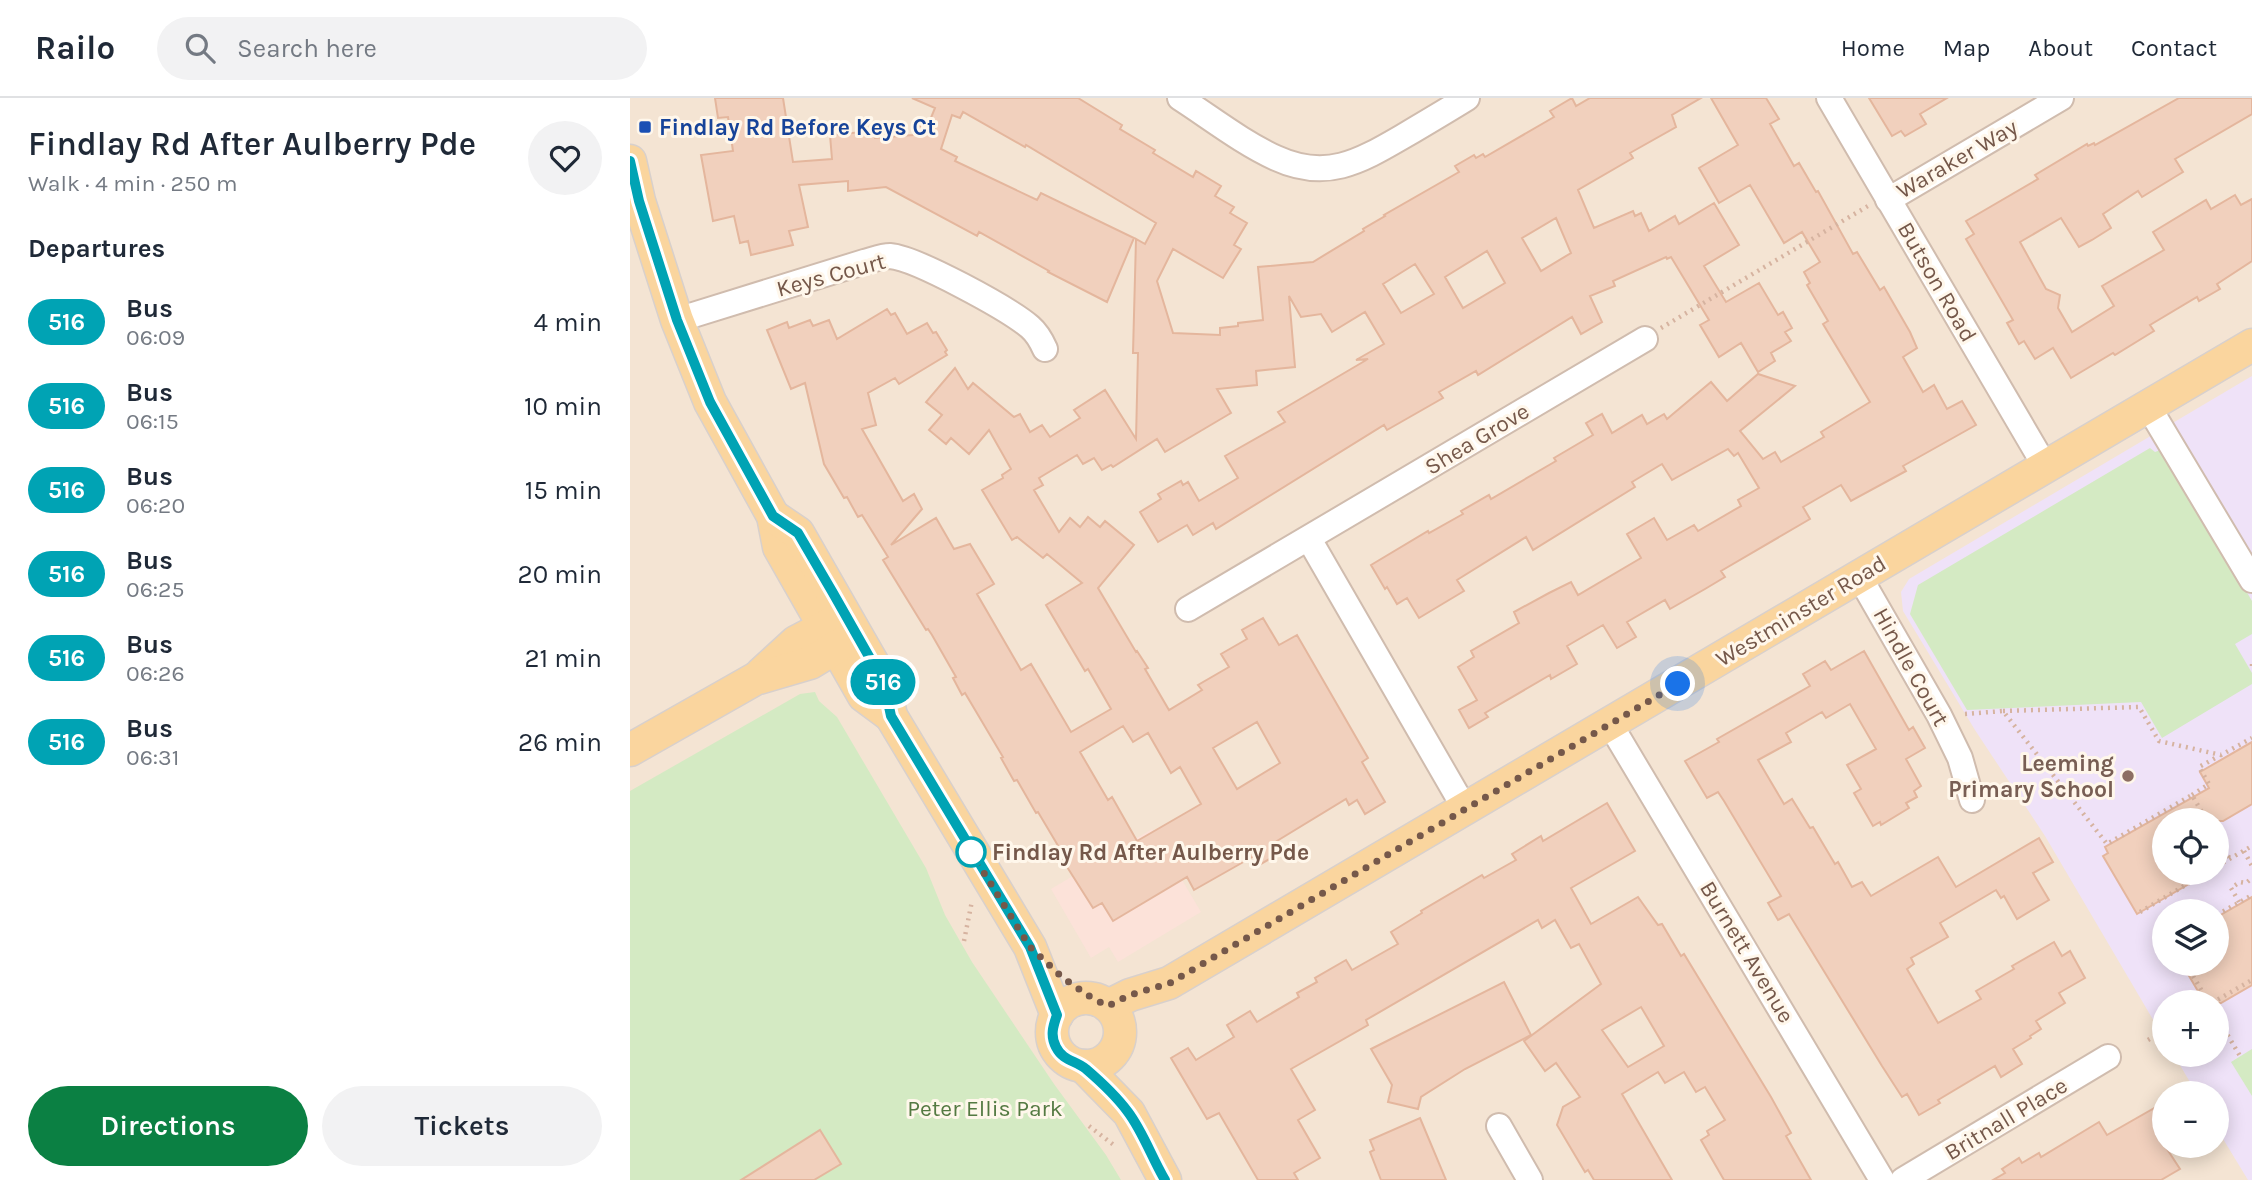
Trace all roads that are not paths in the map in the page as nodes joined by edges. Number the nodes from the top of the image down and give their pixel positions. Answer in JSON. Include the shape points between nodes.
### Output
{"nodes":[{"id":1,"x":1180,"y":98,"type":"edge"},
{"id":2,"x":1467,"y":98,"type":"edge"},
{"id":3,"x":1829,"y":98,"type":"edge"},
{"id":4,"x":2061,"y":98,"type":"edge"},
{"id":5,"x":630,"y":161,"type":"edge"},
{"id":6,"x":1888,"y":200,"type":"junction"},
{"id":7,"x":677,"y":320,"type":"junction"},
{"id":8,"x":1645,"y":339,"type":"dead end"},
{"id":9,"x":2252,"y":345,"type":"edge"},
{"id":10,"x":1045,"y":349,"type":"dead end"},
{"id":11,"x":2148,"y":407,"type":"junction"},
{"id":12,"x":2045,"y":466,"type":"junction"},
{"id":13,"x":1309,"y":539,"type":"junction"},
{"id":14,"x":1859,"y":576,"type":"junction"},
{"id":15,"x":2252,"y":580,"type":"edge"},
{"id":16,"x":1188,"y":609,"type":"dead end"},
{"id":17,"x":841,"y":631,"type":"junction"},
{"id":18,"x":1610,"y":724,"type":"junction"},
{"id":19,"x":630,"y":750,"type":"edge"},
{"id":20,"x":1972,"y":800,"type":"dead end"},
{"id":21,"x":1465,"y":809,"type":"junction"},
{"id":22,"x":1030,"y":947,"type":"junction"},
{"id":23,"x":1057,"y":1015,"type":"junction"},
{"id":24,"x":1109,"y":1021,"type":"junction"},
{"id":25,"x":2108,"y":1057,"type":"dead end"},
{"id":26,"x":1083,"y":1066,"type":"junction"},
{"id":27,"x":1129,"y":1113,"type":"junction"},
{"id":28,"x":1499,"y":1126,"type":"dead end"},
{"id":29,"x":1165,"y":1180,"type":"edge"},
{"id":30,"x":1530,"y":1180,"type":"edge"},
{"id":31,"x":1882,"y":1180,"type":"edge"},
{"id":32,"x":1903,"y":1180,"type":"edge"}],
"edges":[{"from":1,"to":2,"type":"street","via":[[1275,157],[1321,169],[1365,159]]},
{"from":3,"to":6,"type":"street","name":"Butson Road"},
{"from":4,"to":6,"type":"street","name":"Waraker Way"},
{"from":5,"to":7,"type":"main road"},
{"from":6,"to":12,"type":"street","name":"Butson Road"},
{"from":7,"to":10,"type":"street","name":"Keys Court","via":[[889,256],[970,290],[1027,325]]},
{"from":7,"to":17,"type":"main road","via":[[710,402],[773,516],[779,547]]},
{"from":8,"to":13,"type":"street","name":"Shea Grove"},
{"from":9,"to":11,"type":"main road","name":"Westminster Road"},
{"from":11,"to":12,"type":"main road","name":"Westminster Road"},
{"from":11,"to":15,"type":"street"},
{"from":12,"to":14,"type":"main road","name":"Westminster Road"},
{"from":13,"to":16,"type":"street","name":"Shea Grove"},
{"from":13,"to":21,"type":"street"},
{"from":14,"to":18,"type":"main road","name":"Westminster Road"},
{"from":14,"to":20,"type":"street","name":"Hindle Court","via":[[1939,715],[1960,758]]},
{"from":17,"to":19,"type":"main road","via":[[810,663],[755,679]]},
{"from":17,"to":22,"type":"main road","via":[[864,696],[891,716]]},
{"from":18,"to":21,"type":"main road","name":"Westminster Road"},
{"from":18,"to":31,"type":"street","name":"Burnett Avenue"},
{"from":21,"to":24,"type":"main road","name":"Westminster Road","via":[[1170,983],[1130,995]]},
{"from":22,"to":23,"type":"main road"},
{"from":22,"to":24,"type":"main road"},
{"from":23,"to":24,"type":"main road","via":[[1072,1001]]},
{"from":23,"to":26,"type":"main road","via":[[1052,1037],[1056,1048],[1072,1063]]},
{"from":24,"to":26,"type":"main road","via":[[1102,1062]]},
{"from":24,"to":27,"type":"main road"},
{"from":25,"to":32,"type":"street","name":"Britnall Place"},
{"from":26,"to":27,"type":"main road"},
{"from":27,"to":29,"type":"main road"},
{"from":28,"to":30,"type":"street"}]}
